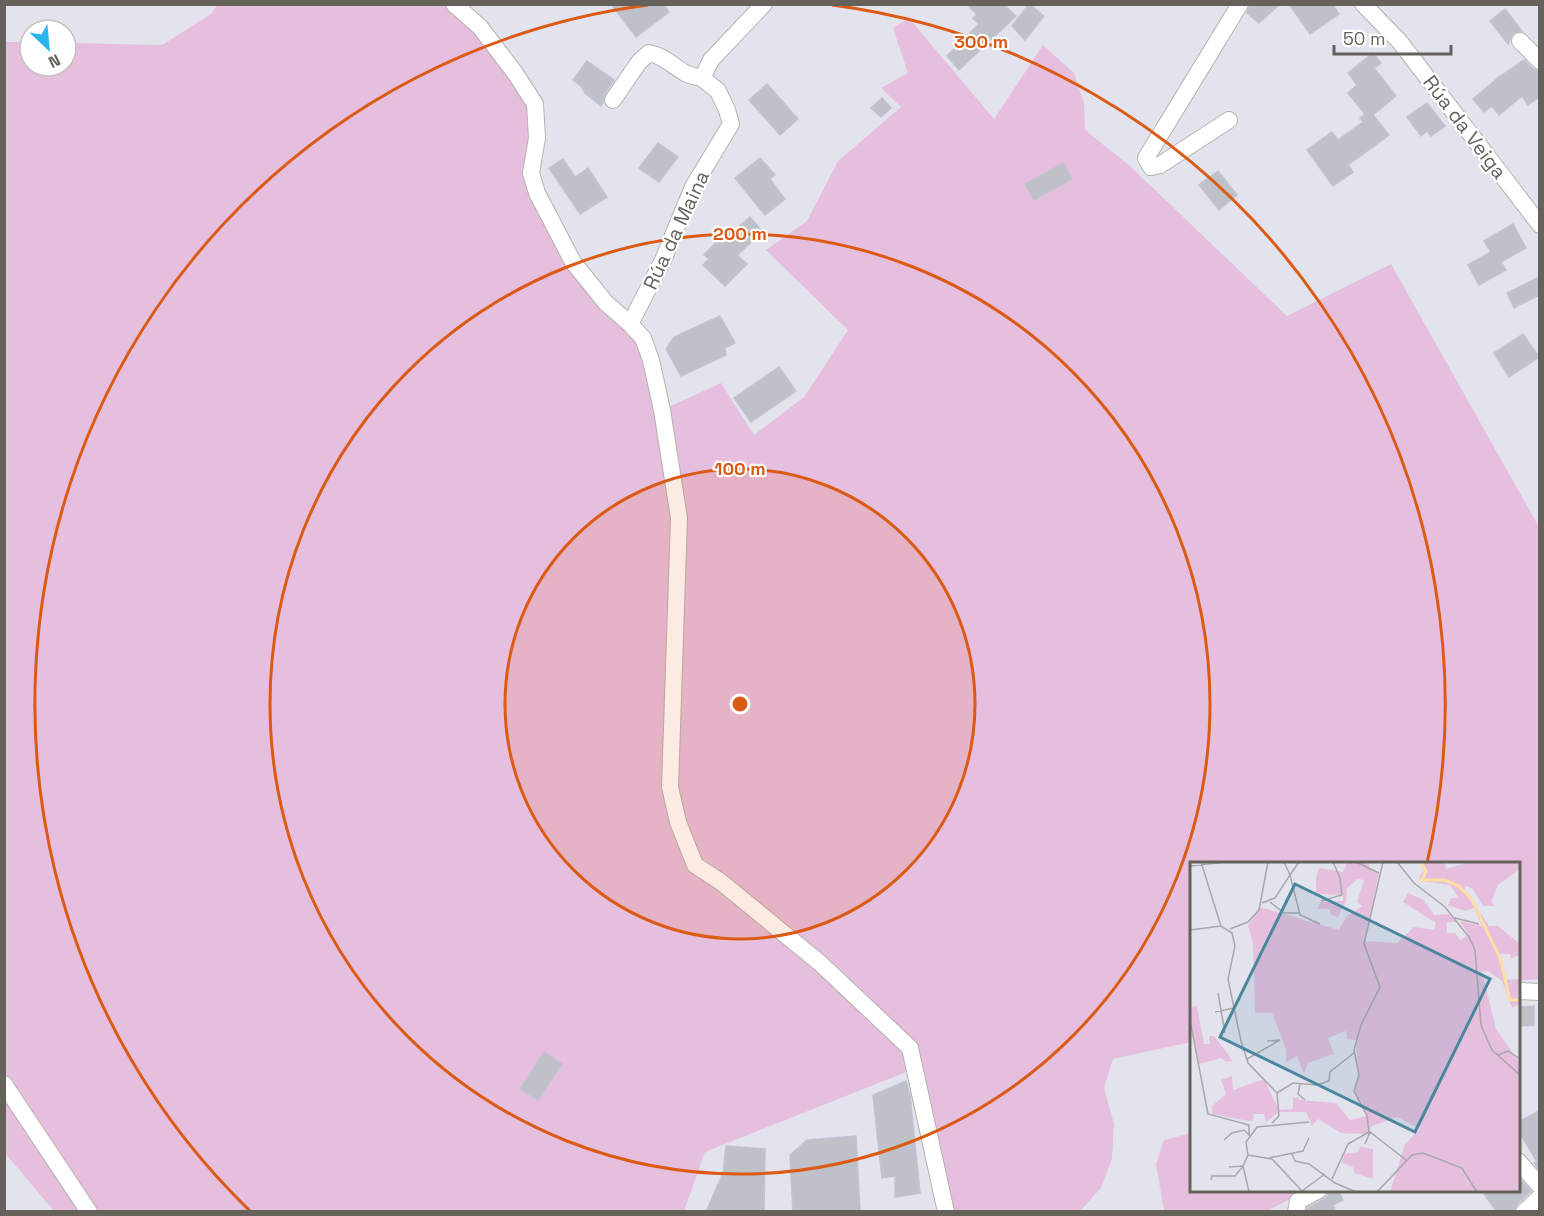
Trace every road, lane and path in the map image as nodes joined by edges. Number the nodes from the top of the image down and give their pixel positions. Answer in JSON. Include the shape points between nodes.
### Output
{"nodes":[{"id":1,"x":454,"y":4,"type":"edge"},
{"id":2,"x":764,"y":4,"type":"edge"},
{"id":3,"x":1240,"y":4,"type":"edge"},
{"id":4,"x":1363,"y":4,"type":"edge"},
{"id":5,"x":1520,"y":42,"type":"dead end"},
{"id":6,"x":1539,"y":61,"type":"edge"},
{"id":7,"x":702,"y":78,"type":"junction"},
{"id":8,"x":613,"y":100,"type":"dead end"},
{"id":9,"x":1228,"y":120,"type":"dead end"},
{"id":10,"x":1539,"y":225,"type":"edge"},
{"id":11,"x":630,"y":324,"type":"junction"},
{"id":12,"x":1520,"y":992,"type":"edge"},
{"id":13,"x":1539,"y":992,"type":"edge"},
{"id":14,"x":4,"y":1084,"type":"edge"},
{"id":15,"x":1520,"y":1163,"type":"edge"},
{"id":16,"x":1539,"y":1186,"type":"edge"},
{"id":17,"x":1317,"y":1192,"type":"edge"},
{"id":18,"x":1539,"y":1197,"type":"edge"},
{"id":19,"x":89,"y":1212,"type":"edge"},
{"id":20,"x":946,"y":1212,"type":"edge"},
{"id":21,"x":1296,"y":1212,"type":"edge"},
{"id":22,"x":1524,"y":1212,"type":"edge"}],
"edges":[{"from":1,"to":11,"type":"street","via":[[480,27],[535,104],[537,138],[531,173],[537,193],[573,262],[606,303]]},
{"from":2,"to":7,"type":"street","via":[[711,60]]},
{"from":3,"to":9,"type":"street","via":[[1146,158],[1151,167],[1160,165]]},
{"from":4,"to":10,"type":"street","name":"Rúa da Veiga","via":[[1400,42]]},
{"from":5,"to":6,"type":"street"},
{"from":7,"to":8,"type":"street","name":"Rúa da Maina","via":[[688,75],[649,52]]},
{"from":7,"to":11,"type":"street","name":"Rúa da Maina","via":[[718,91],[731,124],[693,187],[663,260]]},
{"from":11,"to":20,"type":"street","via":[[643,338],[651,360],[679,518],[670,787],[678,822],[695,865],[820,963],[910,1048]]},
{"from":12,"to":13,"type":"street"},
{"from":14,"to":19,"type":"street"},
{"from":15,"to":16,"type":"street"},
{"from":17,"to":21,"type":"street","via":[[1298,1201]]},
{"from":18,"to":22,"type":"street"}]}
